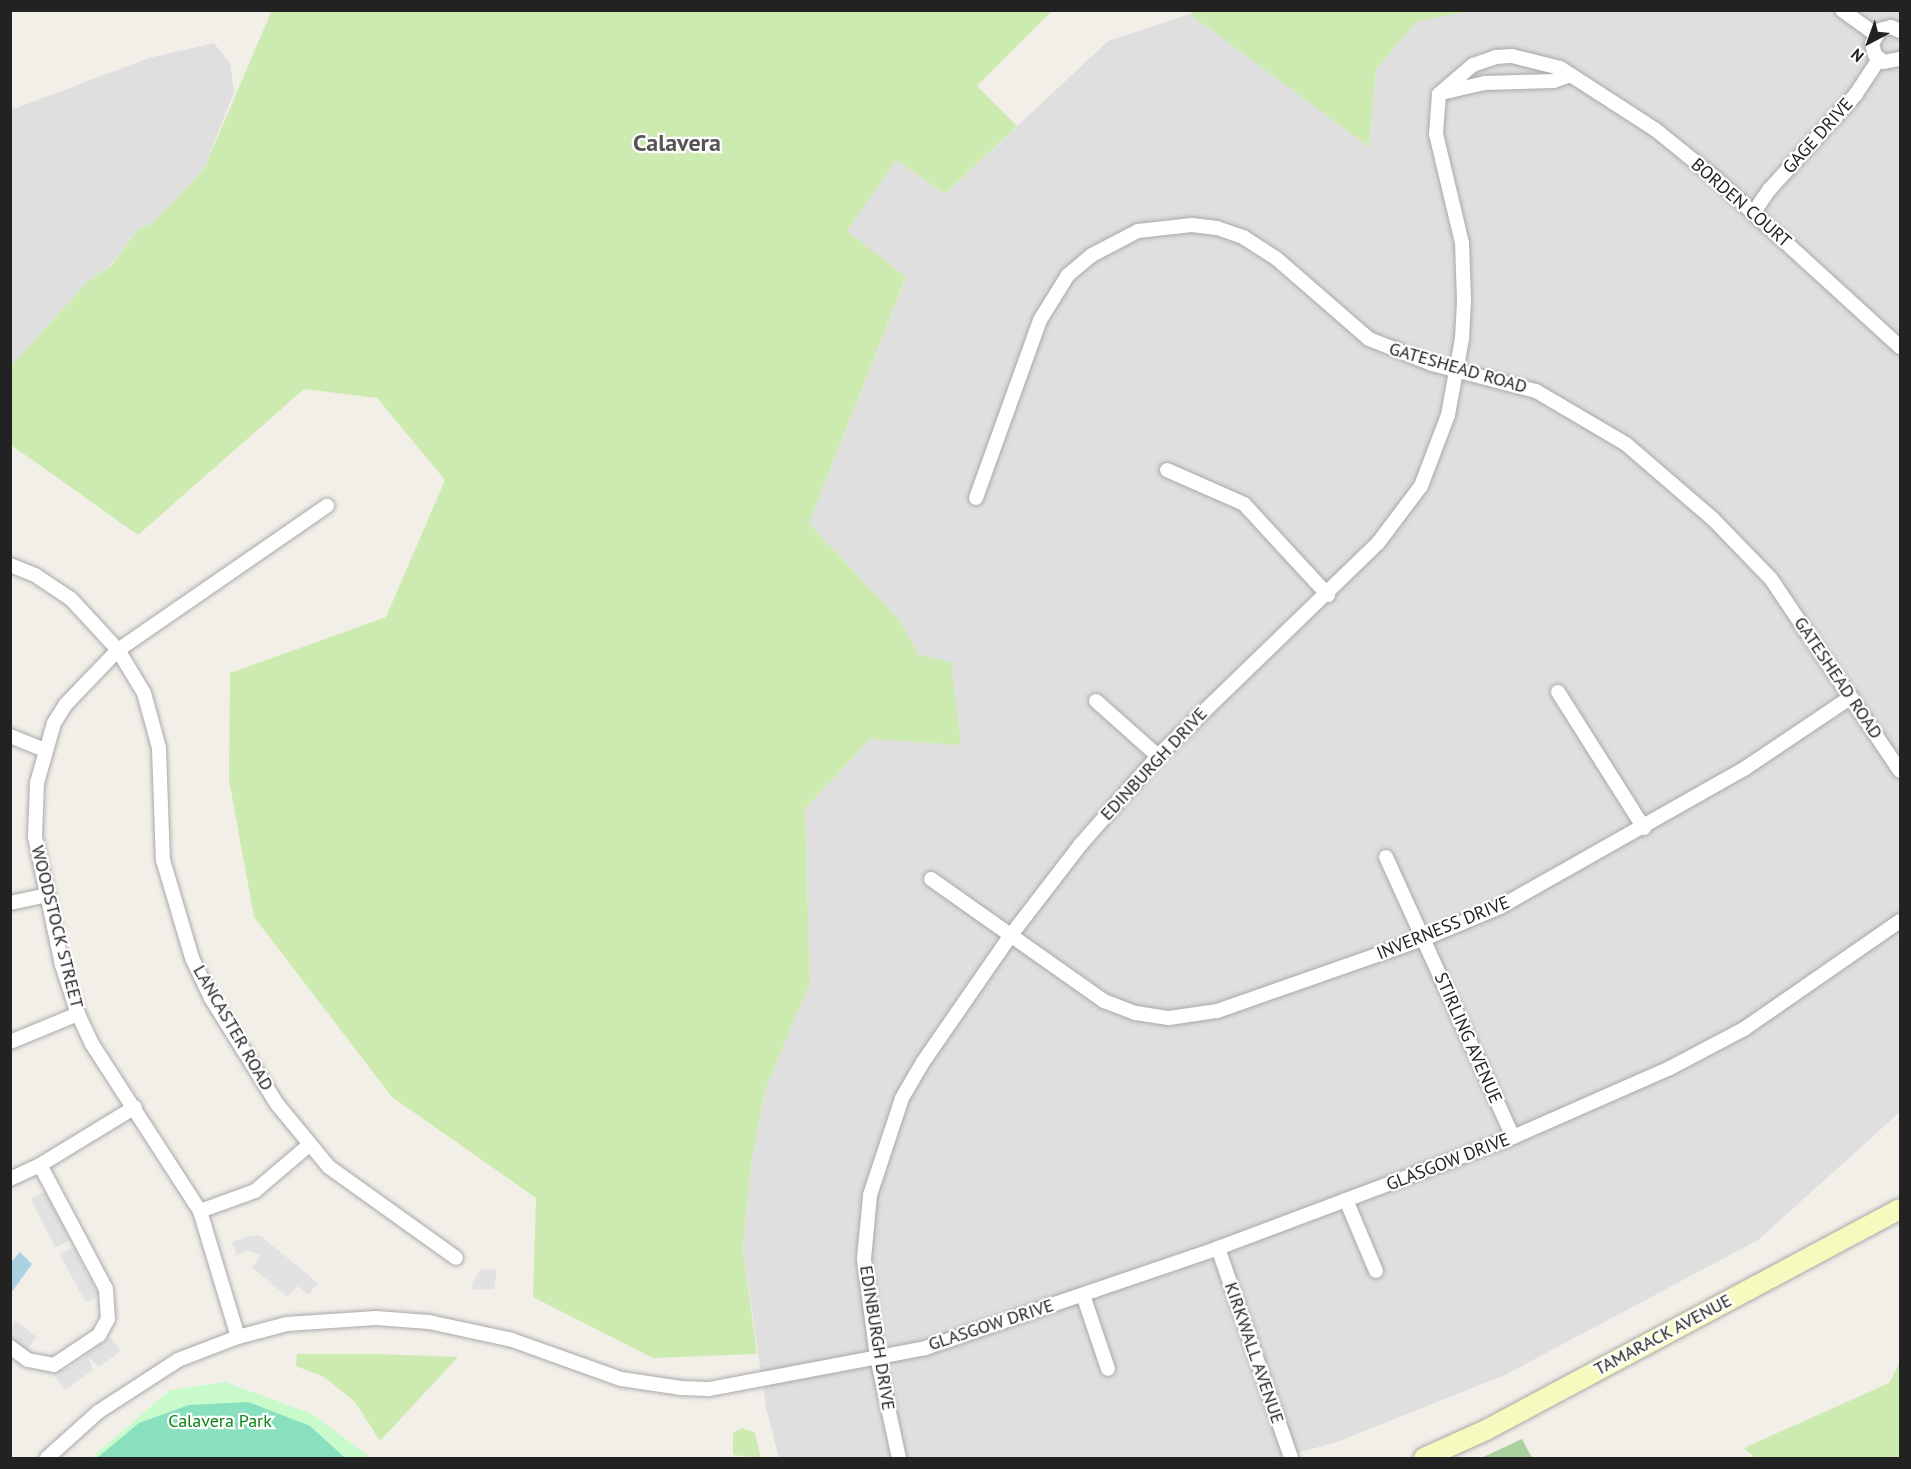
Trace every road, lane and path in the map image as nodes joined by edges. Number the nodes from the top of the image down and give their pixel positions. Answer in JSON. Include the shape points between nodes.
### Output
{"nodes":[{"id":1,"x":1842,"y":10,"type":"edge"},
{"id":2,"x":1899,"y":27,"type":"edge"},
{"id":3,"x":1875,"y":34,"type":"junction"},
{"id":4,"x":1523,"y":59,"type":"junction"},
{"id":5,"x":1879,"y":59,"type":"junction"},
{"id":6,"x":1900,"y":59,"type":"edge"},
{"id":7,"x":1568,"y":76,"type":"junction"},
{"id":8,"x":1526,"y":79,"type":"junction"},
{"id":9,"x":1439,"y":94,"type":"junction"},
{"id":10,"x":1754,"y":212,"type":"junction"},
{"id":11,"x":1900,"y":347,"type":"edge"},
{"id":12,"x":1457,"y":368,"type":"junction"},
{"id":13,"x":1167,"y":470,"type":"dead end"},
{"id":14,"x":976,"y":498,"type":"dead end"},
{"id":15,"x":327,"y":506,"type":"dead end"},
{"id":16,"x":10,"y":565,"type":"edge"},
{"id":17,"x":1328,"y":595,"type":"junction"},
{"id":18,"x":118,"y":650,"type":"junction"},
{"id":19,"x":1558,"y":692,"type":"dead end"},
{"id":20,"x":1851,"y":697,"type":"junction"},
{"id":21,"x":1096,"y":701,"type":"dead end"},
{"id":22,"x":10,"y":736,"type":"edge"},
{"id":23,"x":45,"y":750,"type":"junction"},
{"id":24,"x":1158,"y":756,"type":"junction"},
{"id":25,"x":1900,"y":771,"type":"edge"},
{"id":26,"x":1644,"y":828,"type":"junction"},
{"id":27,"x":1386,"y":857,"type":"dead end"},
{"id":28,"x":931,"y":879,"type":"dead end"},
{"id":29,"x":48,"y":895,"type":"junction"},
{"id":30,"x":10,"y":903,"type":"edge"},
{"id":31,"x":1900,"y":921,"type":"edge"},
{"id":32,"x":1011,"y":935,"type":"junction"},
{"id":33,"x":1423,"y":939,"type":"junction"},
{"id":34,"x":78,"y":1014,"type":"junction"},
{"id":35,"x":10,"y":1042,"type":"edge"},
{"id":36,"x":135,"y":1107,"type":"junction"},
{"id":37,"x":1513,"y":1137,"type":"junction"},
{"id":38,"x":309,"y":1145,"type":"junction"},
{"id":39,"x":40,"y":1165,"type":"junction"},
{"id":40,"x":10,"y":1179,"type":"edge"},
{"id":41,"x":1346,"y":1200,"type":"junction"},
{"id":42,"x":1900,"y":1209,"type":"edge"},
{"id":43,"x":200,"y":1211,"type":"junction"},
{"id":44,"x":1218,"y":1248,"type":"junction"},
{"id":45,"x":456,"y":1258,"type":"dead end"},
{"id":46,"x":1376,"y":1271,"type":"dead end"},
{"id":47,"x":1083,"y":1295,"type":"junction"},
{"id":48,"x":238,"y":1336,"type":"junction"},
{"id":49,"x":10,"y":1347,"type":"edge"},
{"id":50,"x":877,"y":1357,"type":"junction"},
{"id":51,"x":1108,"y":1369,"type":"dead end"},
{"id":52,"x":47,"y":1458,"type":"edge"},
{"id":53,"x":899,"y":1458,"type":"edge"},
{"id":54,"x":1291,"y":1458,"type":"edge"},
{"id":55,"x":1424,"y":1458,"type":"edge"}],
"edges":[{"from":1,"to":3,"type":"street"},
{"from":2,"to":3,"type":"street"},
{"from":3,"to":5,"type":"street","via":[[1872,50]]},
{"from":4,"to":7,"type":"street","name":"BORDEN COURT","via":[[1560,68]]},
{"from":4,"to":8,"type":"street"},
{"from":4,"to":9,"type":"street","name":"BORDEN COURT","via":[[1496,57],[1473,65]]},
{"from":5,"to":6,"type":"street","via":[[1890,63]]},
{"from":5,"to":10,"type":"street","name":"GAGE DRIVE","via":[[1856,94],[1769,190]]},
{"from":7,"to":8,"type":"street","via":[[1554,81]]},
{"from":7,"to":10,"type":"street","name":"BORDEN COURT","via":[[1656,130]]},
{"from":8,"to":9,"type":"street"},
{"from":9,"to":12,"type":"street","name":"EDINBURGH DRIVE","via":[[1436,134],[1462,243],[1464,300]]},
{"from":10,"to":11,"type":"street","name":"BORDEN COURT"},
{"from":12,"to":14,"type":"street","name":"GATESHEAD ROAD","via":[[1432,364],[1369,339],[1278,259],[1243,237],[1192,225],[1138,231],[1092,255],[1068,275],[1050,302]]},
{"from":12,"to":17,"type":"street","name":"EDINBURGH DRIVE","via":[[1448,415],[1421,486],[1378,543]]},
{"from":12,"to":20,"type":"street","name":"GATESHEAD ROAD","via":[[1536,391],[1626,444],[1713,519],[1771,579]]},
{"from":13,"to":17,"type":"street","via":[[1244,504]]},
{"from":15,"to":18,"type":"street","name":"WOODSTOCK STREET"},
{"from":16,"to":18,"type":"street","name":"LANCASTER ROAD","via":[[35,575],[71,599]]},
{"from":17,"to":24,"type":"street","name":"EDINBURGH DRIVE","via":[[1236,677]]},
{"from":18,"to":23,"type":"street","name":"WOODSTOCK STREET","via":[[66,705]]},
{"from":18,"to":38,"type":"street","name":"LANCASTER ROAD","via":[[144,693],[159,748],[163,860],[192,958],[211,998],[271,1094]]},
{"from":19,"to":26,"type":"street"},
{"from":20,"to":25,"type":"street","name":"GATESHEAD ROAD"},
{"from":20,"to":26,"type":"street","name":"INVERNESS DRIVE","via":[[1744,769]]},
{"from":21,"to":24,"type":"street"},
{"from":22,"to":23,"type":"street"},
{"from":23,"to":29,"type":"street","name":"WOODSTOCK STREET","via":[[37,783],[34,837]]},
{"from":24,"to":32,"type":"street","name":"EDINBURGH DRIVE","via":[[1081,844]]},
{"from":26,"to":33,"type":"street","name":"INVERNESS DRIVE","via":[[1500,907]]},
{"from":27,"to":33,"type":"street","name":"STIRLING AVENUE"},
{"from":28,"to":32,"type":"street","name":"INVERNESS DRIVE"},
{"from":29,"to":30,"type":"street"},
{"from":29,"to":34,"type":"street","name":"WOODSTOCK STREET","via":[[62,965]]},
{"from":31,"to":37,"type":"street","name":"GLASGOW DRIVE","via":[[1744,1029],[1670,1068]]},
{"from":32,"to":33,"type":"street","name":"INVERNESS DRIVE","via":[[1104,1001],[1136,1013],[1169,1018],[1217,1011]]},
{"from":32,"to":50,"type":"street","name":"EDINBURGH DRIVE","via":[[922,1062],[902,1098],[870,1195],[864,1259]]},
{"from":33,"to":37,"type":"street","name":"STIRLING AVENUE"},
{"from":34,"to":35,"type":"street"},
{"from":34,"to":36,"type":"street","name":"WOODSTOCK STREET","via":[[92,1044]]},
{"from":36,"to":39,"type":"street"},
{"from":36,"to":43,"type":"street","name":"WOODSTOCK STREET"},
{"from":37,"to":41,"type":"street","name":"GLASGOW DRIVE"},
{"from":38,"to":43,"type":"street","via":[[255,1191]]},
{"from":38,"to":45,"type":"street","name":"LANCASTER ROAD","via":[[329,1167]]},
{"from":39,"to":40,"type":"street"},
{"from":39,"to":49,"type":"street","via":[[106,1289],[108,1319],[99,1335],[54,1365],[28,1360]]},
{"from":41,"to":44,"type":"street","name":"GLASGOW DRIVE"},
{"from":41,"to":46,"type":"street"},
{"from":42,"to":55,"type":"main road","name":"TAMARACK AVENUE","via":[[1496,1425]]},
{"from":43,"to":48,"type":"street","name":"WOODSTOCK STREET"},
{"from":44,"to":47,"type":"street","name":"GLASGOW DRIVE"},
{"from":44,"to":54,"type":"street","name":"KIRKWALL AVENUE"},
{"from":47,"to":50,"type":"street","name":"GLASGOW DRIVE","via":[[925,1348]]},
{"from":47,"to":51,"type":"street"},
{"from":48,"to":50,"type":"street","name":"GLASGOW DRIVE","via":[[287,1324],[376,1318],[429,1322],[512,1340],[621,1379],[709,1389]]},
{"from":48,"to":52,"type":"street","name":"GLASGOW DRIVE","via":[[178,1360],[98,1412]]},
{"from":50,"to":53,"type":"street","name":"EDINBURGH DRIVE"}]}
